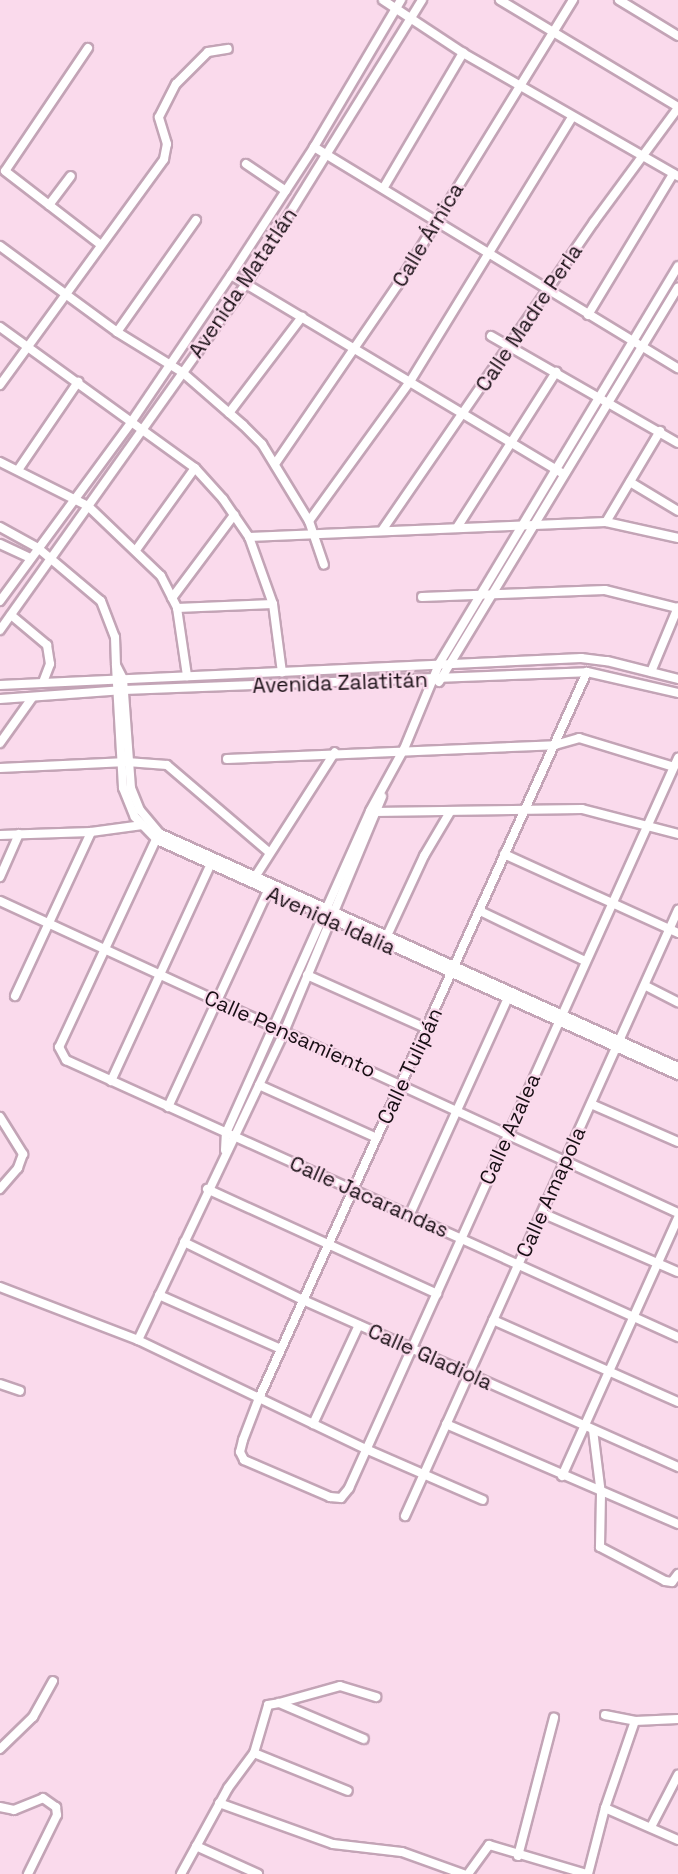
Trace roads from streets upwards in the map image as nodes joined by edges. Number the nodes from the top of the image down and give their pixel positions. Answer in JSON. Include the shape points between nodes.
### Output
{"nodes":[{"id":1,"x":383,"y":0,"type":"edge"},
{"id":2,"x":401,"y":0,"type":"edge"},
{"id":3,"x":422,"y":0,"type":"edge"},
{"id":4,"x":500,"y":0,"type":"edge"},
{"id":5,"x":573,"y":0,"type":"edge"},
{"id":6,"x":619,"y":0,"type":"edge"},
{"id":7,"x":396,"y":9,"type":"junction"},
{"id":8,"x":411,"y":18,"type":"junction"},
{"id":9,"x":555,"y":31,"type":"junction"},
{"id":10,"x":678,"y":36,"type":"edge"},
{"id":11,"x":88,"y":48,"type":"dead end"},
{"id":12,"x":228,"y":49,"type":"dead end"},
{"id":13,"x":463,"y":53,"type":"junction"},
{"id":14,"x":520,"y":86,"type":"junction"},
{"id":15,"x":678,"y":107,"type":"edge"},
{"id":16,"x":572,"y":117,"type":"junction"},
{"id":17,"x":314,"y":147,"type":"junction"},
{"id":18,"x":328,"y":155,"type":"junction"},
{"id":19,"x":643,"y":158,"type":"junction"},
{"id":20,"x":246,"y":164,"type":"dead end"},
{"id":21,"x":676,"y":175,"type":"edge"},
{"id":22,"x":71,"y":176,"type":"dead end"},
{"id":23,"x":384,"y":187,"type":"junction"},
{"id":24,"x":286,"y":190,"type":"junction"},
{"id":25,"x":49,"y":206,"type":"junction"},
{"id":26,"x":196,"y":220,"type":"dead end"},
{"id":27,"x":436,"y":220,"type":"junction"},
{"id":28,"x":101,"y":245,"type":"junction"},
{"id":29,"x":0,"y":246,"type":"edge"},
{"id":30,"x":488,"y":254,"type":"junction"},
{"id":31,"x":678,"y":266,"type":"edge"},
{"id":32,"x":231,"y":275,"type":"junction"},
{"id":33,"x":246,"y":284,"type":"junction"},
{"id":34,"x":678,"y":288,"type":"edge"},
{"id":35,"x":547,"y":290,"type":"junction"},
{"id":36,"x":66,"y":294,"type":"junction"},
{"id":37,"x":588,"y":315,"type":"junction"},
{"id":38,"x":302,"y":317,"type":"junction"},
{"id":39,"x":0,"y":327,"type":"edge"},
{"id":40,"x":117,"y":332,"type":"junction"},
{"id":41,"x":491,"y":336,"type":"dead end"},
{"id":42,"x":632,"y":339,"type":"junction"},
{"id":43,"x":27,"y":345,"type":"junction"},
{"id":44,"x":642,"y":345,"type":"junction"},
{"id":45,"x":509,"y":346,"type":"junction"},
{"id":46,"x":357,"y":347,"type":"junction"},
{"id":47,"x":170,"y":364,"type":"junction"},
{"id":48,"x":678,"y":368,"type":"edge"},
{"id":49,"x":182,"y":372,"type":"junction"},
{"id":50,"x":556,"y":372,"type":"junction"},
{"id":51,"x":411,"y":380,"type":"junction"},
{"id":52,"x":78,"y":382,"type":"junction"},
{"id":53,"x":0,"y":385,"type":"edge"},
{"id":54,"x":598,"y":395,"type":"junction"},
{"id":55,"x":609,"y":401,"type":"junction"},
{"id":56,"x":466,"y":412,"type":"junction"},
{"id":57,"x":229,"y":413,"type":"junction"},
{"id":58,"x":132,"y":421,"type":"junction"},
{"id":59,"x":143,"y":429,"type":"junction"},
{"id":60,"x":660,"y":431,"type":"junction"},
{"id":61,"x":511,"y":442,"type":"junction"},
{"id":62,"x":678,"y":442,"type":"edge"},
{"id":63,"x":0,"y":462,"type":"edge"},
{"id":64,"x":275,"y":464,"type":"junction"},
{"id":65,"x":195,"y":468,"type":"junction"},
{"id":66,"x":554,"y":468,"type":"junction"},
{"id":67,"x":18,"y":471,"type":"junction"},
{"id":68,"x":563,"y":474,"type":"junction"},
{"id":69,"x":630,"y":482,"type":"junction"},
{"id":70,"x":75,"y":498,"type":"junction"},
{"id":71,"x":88,"y":506,"type":"junction"},
{"id":72,"x":678,"y":511,"type":"edge"},
{"id":73,"x":234,"y":515,"type":"junction"},
{"id":74,"x":309,"y":521,"type":"junction"},
{"id":75,"x":606,"y":522,"type":"junction"},
{"id":76,"x":533,"y":523,"type":"junction"},
{"id":77,"x":521,"y":524,"type":"junction"},
{"id":78,"x":458,"y":526,"type":"junction"},
{"id":79,"x":0,"y":527,"type":"edge"},
{"id":80,"x":383,"y":529,"type":"junction"},
{"id":81,"x":313,"y":534,"type":"junction"},
{"id":82,"x":249,"y":537,"type":"junction"},
{"id":83,"x":678,"y":538,"type":"edge"},
{"id":84,"x":0,"y":544,"type":"edge"},
{"id":85,"x":38,"y":548,"type":"junction"},
{"id":86,"x":136,"y":550,"type":"junction"},
{"id":87,"x":30,"y":558,"type":"junction"},
{"id":88,"x":53,"y":559,"type":"junction"},
{"id":89,"x":324,"y":565,"type":"dead end"},
{"id":90,"x":490,"y":593,"type":"junction"},
{"id":91,"x":479,"y":594,"type":"junction"},
{"id":92,"x":422,"y":597,"type":"dead end"},
{"id":93,"x":172,"y":598,"type":"junction"},
{"id":94,"x":0,"y":601,"type":"edge"},
{"id":95,"x":273,"y":604,"type":"junction"},
{"id":96,"x":678,"y":607,"type":"edge"},
{"id":97,"x":177,"y":608,"type":"junction"},
{"id":98,"x":11,"y":615,"type":"junction"},
{"id":99,"x":0,"y":630,"type":"edge"},
{"id":100,"x":449,"y":663,"type":"junction"},
{"id":101,"x":439,"y":664,"type":"junction"},
{"id":102,"x":282,"y":672,"type":"junction"},
{"id":103,"x":586,"y":672,"type":"junction"},
{"id":104,"x":651,"y":672,"type":"junction"},
{"id":105,"x":187,"y":676,"type":"junction"},
{"id":106,"x":119,"y":679,"type":"junction"},
{"id":107,"x":678,"y":679,"type":"edge"},
{"id":108,"x":436,"y":680,"type":"junction"},
{"id":109,"x":43,"y":682,"type":"junction"},
{"id":110,"x":0,"y":685,"type":"edge"},
{"id":111,"x":120,"y":690,"type":"junction"},
{"id":112,"x":678,"y":693,"type":"edge"},
{"id":113,"x":32,"y":698,"type":"junction"},
{"id":114,"x":0,"y":699,"type":"edge"},
{"id":115,"x":563,"y":727,"type":"junction"},
{"id":116,"x":579,"y":738,"type":"junction"},
{"id":117,"x":0,"y":743,"type":"edge"},
{"id":118,"x":555,"y":745,"type":"junction"},
{"id":119,"x":404,"y":749,"type":"junction"},
{"id":120,"x":335,"y":752,"type":"junction"},
{"id":121,"x":678,"y":758,"type":"edge"},
{"id":122,"x":227,"y":759,"type":"dead end"},
{"id":123,"x":123,"y":762,"type":"junction"},
{"id":124,"x":674,"y":767,"type":"junction"},
{"id":125,"x":0,"y":768,"type":"edge"},
{"id":126,"x":374,"y":812,"type":"junction"},
{"id":127,"x":450,"y":812,"type":"junction"},
{"id":128,"x":523,"y":812,"type":"junction"},
{"id":129,"x":150,"y":823,"type":"junction"},
{"id":130,"x":141,"y":826,"type":"junction"},
{"id":131,"x":646,"y":827,"type":"junction"},
{"id":132,"x":91,"y":832,"type":"junction"},
{"id":133,"x":20,"y":834,"type":"junction"},
{"id":134,"x":678,"y":834,"type":"edge"},
{"id":135,"x":0,"y":835,"type":"edge"},
{"id":136,"x":158,"y":836,"type":"junction"},
{"id":137,"x":270,"y":854,"type":"junction"},
{"id":138,"x":504,"y":854,"type":"junction"},
{"id":139,"x":210,"y":866,"type":"junction"},
{"id":140,"x":0,"y":877,"type":"edge"},
{"id":141,"x":255,"y":877,"type":"junction"},
{"id":142,"x":269,"y":888,"type":"junction"},
{"id":143,"x":0,"y":901,"type":"edge"},
{"id":144,"x":611,"y":903,"type":"junction"},
{"id":145,"x":678,"y":910,"type":"edge"},
{"id":146,"x":480,"y":911,"type":"junction"},
{"id":147,"x":329,"y":915,"type":"junction"},
{"id":148,"x":47,"y":925,"type":"junction"},
{"id":149,"x":674,"y":931,"type":"edge"},
{"id":150,"x":385,"y":940,"type":"junction"},
{"id":151,"x":103,"y":950,"type":"junction"},
{"id":152,"x":585,"y":961,"type":"junction"},
{"id":153,"x":456,"y":967,"type":"junction"},
{"id":154,"x":159,"y":975,"type":"junction"},
{"id":155,"x":307,"y":975,"type":"junction"},
{"id":156,"x":452,"y":975,"type":"junction"},
{"id":157,"x":646,"y":986,"type":"junction"},
{"id":158,"x":15,"y":996,"type":"dead end"},
{"id":159,"x":507,"y":1000,"type":"junction"},
{"id":160,"x":217,"y":1001,"type":"junction"},
{"id":161,"x":678,"y":1002,"type":"edge"},
{"id":162,"x":560,"y":1018,"type":"junction"},
{"id":163,"x":276,"y":1028,"type":"junction"},
{"id":164,"x":428,"y":1029,"type":"junction"},
{"id":165,"x":284,"y":1032,"type":"junction"},
{"id":166,"x":620,"y":1045,"type":"junction"},
{"id":167,"x":678,"y":1067,"type":"edge"},
{"id":168,"x":678,"y":1075,"type":"edge"},
{"id":169,"x":111,"y":1082,"type":"junction"},
{"id":170,"x":259,"y":1084,"type":"junction"},
{"id":171,"x":400,"y":1084,"type":"junction"},
{"id":172,"x":591,"y":1104,"type":"junction"},
{"id":173,"x":168,"y":1107,"type":"junction"},
{"id":174,"x":458,"y":1109,"type":"junction"},
{"id":175,"x":0,"y":1117,"type":"edge"},
{"id":176,"x":508,"y":1134,"type":"junction"},
{"id":177,"x":230,"y":1135,"type":"junction"},
{"id":178,"x":377,"y":1138,"type":"junction"},
{"id":179,"x":678,"y":1142,"type":"edge"},
{"id":180,"x":564,"y":1162,"type":"junction"},
{"id":181,"x":0,"y":1189,"type":"edge"},
{"id":182,"x":207,"y":1189,"type":"junction"},
{"id":183,"x":353,"y":1190,"type":"junction"},
{"id":184,"x":542,"y":1213,"type":"junction"},
{"id":185,"x":678,"y":1213,"type":"edge"},
{"id":186,"x":409,"y":1216,"type":"junction"},
{"id":187,"x":678,"y":1218,"type":"edge"},
{"id":188,"x":461,"y":1239,"type":"junction"},
{"id":189,"x":184,"y":1242,"type":"junction"},
{"id":190,"x":328,"y":1246,"type":"junction"},
{"id":191,"x":657,"y":1263,"type":"junction"},
{"id":192,"x":518,"y":1265,"type":"junction"},
{"id":193,"x":678,"y":1272,"type":"edge"},
{"id":194,"x":0,"y":1287,"type":"edge"},
{"id":195,"x":159,"y":1294,"type":"junction"},
{"id":196,"x":437,"y":1294,"type":"junction"},
{"id":197,"x":303,"y":1300,"type":"junction"},
{"id":198,"x":633,"y":1317,"type":"junction"},
{"id":199,"x":493,"y":1320,"type":"junction"},
{"id":200,"x":359,"y":1325,"type":"junction"},
{"id":201,"x":678,"y":1337,"type":"edge"},
{"id":202,"x":138,"y":1340,"type":"junction"},
{"id":203,"x":281,"y":1349,"type":"junction"},
{"id":204,"x":413,"y":1349,"type":"junction"},
{"id":205,"x":609,"y":1371,"type":"junction"},
{"id":206,"x":469,"y":1374,"type":"junction"},
{"id":207,"x":0,"y":1384,"type":"edge"},
{"id":208,"x":20,"y":1391,"type":"dead end"},
{"id":209,"x":259,"y":1398,"type":"junction"},
{"id":210,"x":678,"y":1402,"type":"edge"},
{"id":211,"x":313,"y":1424,"type":"junction"},
{"id":212,"x":447,"y":1424,"type":"junction"},
{"id":213,"x":584,"y":1426,"type":"junction"},
{"id":214,"x":593,"y":1430,"type":"junction"},
{"id":215,"x":368,"y":1450,"type":"junction"},
{"id":216,"x":678,"y":1467,"type":"edge"},
{"id":217,"x":423,"y":1474,"type":"junction"},
{"id":218,"x":562,"y":1476,"type":"junction"},
{"id":219,"x":601,"y":1494,"type":"junction"},
{"id":220,"x":341,"y":1498,"type":"joint"},
{"id":221,"x":483,"y":1500,"type":"dead end"},
{"id":222,"x":405,"y":1516,"type":"dead end"},
{"id":223,"x":678,"y":1524,"type":"edge"},
{"id":224,"x":678,"y":1574,"type":"edge"},
{"id":225,"x":53,"y":1681,"type":"dead end"},
{"id":226,"x":376,"y":1696,"type":"dead end"},
{"id":227,"x":275,"y":1703,"type":"junction"},
{"id":228,"x":605,"y":1715,"type":"dead end"},
{"id":229,"x":555,"y":1718,"type":"dead end"},
{"id":230,"x":678,"y":1719,"type":"edge"},
{"id":231,"x":635,"y":1721,"type":"junction"},
{"id":232,"x":364,"y":1738,"type":"dead end"},
{"id":233,"x":0,"y":1749,"type":"edge"},
{"id":234,"x":254,"y":1754,"type":"junction"},
{"id":235,"x":678,"y":1775,"type":"edge"},
{"id":236,"x":348,"y":1791,"type":"dead end"},
{"id":237,"x":219,"y":1803,"type":"junction"},
{"id":238,"x":0,"y":1807,"type":"edge"},
{"id":239,"x":605,"y":1809,"type":"junction"},
{"id":240,"x":651,"y":1827,"type":"junction"},
{"id":241,"x":678,"y":1840,"type":"edge"},
{"id":242,"x":196,"y":1846,"type":"junction"},
{"id":243,"x":519,"y":1856,"type":"junction"},
{"id":244,"x":446,"y":1871,"type":"edge"},
{"id":245,"x":566,"y":1871,"type":"edge"},
{"id":246,"x":467,"y":1873,"type":"edge"},
{"id":247,"x":28,"y":1874,"type":"edge"},
{"id":248,"x":182,"y":1874,"type":"edge"},
{"id":249,"x":258,"y":1874,"type":"edge"},
{"id":250,"x":587,"y":1874,"type":"edge"}],
"edges":[{"from":1,"to":7,"type":"street"},
{"from":2,"to":7,"type":"street","name":"Avenida Matatlán"},
{"from":3,"to":8,"type":"street","name":"Avenida Matatlán"},
{"from":4,"to":9,"type":"street"},
{"from":5,"to":9,"type":"street","name":"Calle Árnica"},
{"from":6,"to":10,"type":"street"},
{"from":7,"to":8,"type":"street"},
{"from":7,"to":17,"type":"street","name":"Avenida Matatlán"},
{"from":8,"to":13,"type":"street"},
{"from":8,"to":18,"type":"street","name":"Avenida Matatlán"},
{"from":9,"to":14,"type":"street","name":"Calle Árnica"},
{"from":9,"to":15,"type":"street"},
{"from":11,"to":25,"type":"street","via":[[5,171]]},
{"from":12,"to":28,"type":"street","via":[[202,57],[176,84],[159,117],[168,152]]},
{"from":13,"to":14,"type":"street"},
{"from":13,"to":23,"type":"street"},
{"from":14,"to":16,"type":"street"},
{"from":14,"to":27,"type":"street","name":"Calle Árnica"},
{"from":15,"to":19,"type":"street","name":"Calle Madre Perla"},
{"from":16,"to":19,"type":"street"},
{"from":16,"to":30,"type":"street"},
{"from":17,"to":18,"type":"street"},
{"from":17,"to":24,"type":"street","name":"Avenida Matatlán"},
{"from":18,"to":23,"type":"street"},
{"from":18,"to":33,"type":"street","name":"Avenida Matatlán"},
{"from":19,"to":21,"type":"street"},
{"from":19,"to":35,"type":"street","name":"Calle Madre Perla"},
{"from":20,"to":24,"type":"street"},
{"from":21,"to":37,"type":"street"},
{"from":22,"to":25,"type":"street"},
{"from":23,"to":27,"type":"street"},
{"from":24,"to":32,"type":"street","name":"Avenida Matatlán"},
{"from":25,"to":28,"type":"street"},
{"from":26,"to":40,"type":"street"},
{"from":27,"to":30,"type":"street"},
{"from":27,"to":46,"type":"street","name":"Calle Árnica"},
{"from":28,"to":36,"type":"street"},
{"from":29,"to":36,"type":"street"},
{"from":30,"to":35,"type":"street"},
{"from":30,"to":51,"type":"street"},
{"from":31,"to":42,"type":"street"},
{"from":32,"to":33,"type":"street"},
{"from":32,"to":47,"type":"street","name":"Avenida Matatlán"},
{"from":33,"to":38,"type":"street"},
{"from":33,"to":49,"type":"street","name":"Avenida Matatlán"},
{"from":34,"to":44,"type":"street"},
{"from":35,"to":37,"type":"street"},
{"from":35,"to":45,"type":"street","name":"Calle Madre Perla"},
{"from":36,"to":40,"type":"street"},
{"from":36,"to":43,"type":"street"},
{"from":37,"to":42,"type":"street"},
{"from":38,"to":46,"type":"street"},
{"from":38,"to":57,"type":"street"},
{"from":39,"to":43,"type":"street"},
{"from":40,"to":47,"type":"street"},
{"from":41,"to":45,"type":"street"},
{"from":42,"to":44,"type":"street"},
{"from":42,"to":54,"type":"street"},
{"from":43,"to":52,"type":"street"},
{"from":43,"to":53,"type":"street"},
{"from":44,"to":48,"type":"street"},
{"from":44,"to":55,"type":"street"},
{"from":45,"to":50,"type":"street"},
{"from":45,"to":56,"type":"street","name":"Calle Madre Perla"},
{"from":46,"to":51,"type":"street"},
{"from":46,"to":64,"type":"street","name":"Calle Árnica"},
{"from":47,"to":49,"type":"street"},
{"from":47,"to":58,"type":"street","name":"Avenida Matatlán"},
{"from":49,"to":57,"type":"street"},
{"from":49,"to":59,"type":"street","name":"Avenida Matatlán"},
{"from":50,"to":54,"type":"street"},
{"from":50,"to":61,"type":"street"},
{"from":51,"to":56,"type":"street"},
{"from":51,"to":74,"type":"street"},
{"from":52,"to":58,"type":"street"},
{"from":52,"to":67,"type":"street"},
{"from":54,"to":55,"type":"street"},
{"from":54,"to":66,"type":"street"},
{"from":55,"to":60,"type":"street"},
{"from":55,"to":68,"type":"street"},
{"from":56,"to":61,"type":"street"},
{"from":56,"to":80,"type":"street","name":"Calle Madre Perla"},
{"from":57,"to":64,"type":"street","via":[[262,444]]},
{"from":58,"to":59,"type":"street"},
{"from":58,"to":70,"type":"street","name":"Avenida Matatlán"},
{"from":59,"to":65,"type":"street"},
{"from":59,"to":71,"type":"street","name":"Avenida Matatlán"},
{"from":60,"to":62,"type":"street"},
{"from":60,"to":69,"type":"street"},
{"from":61,"to":66,"type":"street"},
{"from":61,"to":78,"type":"street"},
{"from":63,"to":67,"type":"street"},
{"from":64,"to":74,"type":"street"},
{"from":65,"to":73,"type":"street"},
{"from":65,"to":86,"type":"street"},
{"from":66,"to":68,"type":"street"},
{"from":66,"to":77,"type":"street"},
{"from":67,"to":70,"type":"street"},
{"from":68,"to":76,"type":"street"},
{"from":69,"to":72,"type":"street"},
{"from":69,"to":75,"type":"street"},
{"from":70,"to":71,"type":"street"},
{"from":70,"to":85,"type":"street","name":"Avenida Matatlán"},
{"from":71,"to":86,"type":"street"},
{"from":71,"to":88,"type":"street","name":"Avenida Matatlán"},
{"from":73,"to":82,"type":"street"},
{"from":73,"to":93,"type":"street"},
{"from":74,"to":81,"type":"street"},
{"from":75,"to":76,"type":"street"},
{"from":75,"to":83,"type":"street"},
{"from":76,"to":77,"type":"street"},
{"from":76,"to":90,"type":"street"},
{"from":77,"to":78,"type":"street"},
{"from":77,"to":91,"type":"street"},
{"from":78,"to":80,"type":"street"},
{"from":79,"to":85,"type":"street"},
{"from":80,"to":81,"type":"street"},
{"from":81,"to":82,"type":"street"},
{"from":81,"to":89,"type":"street"},
{"from":82,"to":95,"type":"street"},
{"from":84,"to":87,"type":"street"},
{"from":85,"to":87,"type":"street","name":"Avenida Matatlán"},
{"from":85,"to":88,"type":"street"},
{"from":86,"to":93,"type":"street","via":[[161,576]]},
{"from":87,"to":94,"type":"street","name":"Avenida Matatlán"},
{"from":88,"to":98,"type":"street","name":"Avenida Matatlán"},
{"from":88,"to":106,"type":"street","via":[[101,601],[115,637]]},
{"from":90,"to":91,"type":"street"},
{"from":90,"to":96,"type":"street","via":[[605,590]]},
{"from":90,"to":100,"type":"street"},
{"from":91,"to":92,"type":"street"},
{"from":91,"to":101,"type":"street"},
{"from":93,"to":97,"type":"street"},
{"from":95,"to":97,"type":"street"},
{"from":95,"to":102,"type":"street"},
{"from":96,"to":104,"type":"street"},
{"from":97,"to":105,"type":"street"},
{"from":98,"to":99,"type":"street","name":"Avenida Matatlán"},
{"from":98,"to":109,"type":"street","via":[[47,645],[50,664]]},
{"from":100,"to":101,"type":"street","name":"Avenida Zalatitán"},
{"from":100,"to":104,"type":"street","name":"Avenida Zalatitán","via":[[581,658]]},
{"from":100,"to":108,"type":"street"},
{"from":101,"to":102,"type":"street","name":"Avenida Zalatitán"},
{"from":101,"to":108,"type":"street"},
{"from":102,"to":105,"type":"street","name":"Avenida Zalatitán"},
{"from":103,"to":108,"type":"street","name":"Avenida Zalatitán"},
{"from":103,"to":112,"type":"street","name":"Avenida Zalatitán"},
{"from":103,"to":115,"type":"street","name":"Calle Tulipán"},
{"from":104,"to":107,"type":"street","name":"Avenida Zalatitán"},
{"from":105,"to":106,"type":"street","name":"Avenida Zalatitán"},
{"from":106,"to":109,"type":"street","name":"Avenida Zalatitán"},
{"from":106,"to":111,"type":"street","name":"Avenida Idalia"},
{"from":108,"to":111,"type":"street","name":"Avenida Zalatitán"},
{"from":108,"to":119,"type":"street"},
{"from":109,"to":110,"type":"street","name":"Avenida Zalatitán"},
{"from":111,"to":113,"type":"street","name":"Avenida Zalatitán"},
{"from":111,"to":123,"type":"street","name":"Avenida Idalia"},
{"from":113,"to":114,"type":"street","name":"Avenida Zalatitán"},
{"from":113,"to":117,"type":"street"},
{"from":115,"to":116,"type":"street"},
{"from":115,"to":118,"type":"street","name":"Calle Tulipán"},
{"from":116,"to":118,"type":"street"},
{"from":116,"to":124,"type":"street"},
{"from":118,"to":119,"type":"street"},
{"from":118,"to":128,"type":"street","name":"Calle Tulipán"},
{"from":119,"to":120,"type":"street"},
{"from":119,"to":126,"type":"street"},
{"from":120,"to":122,"type":"street"},
{"from":120,"to":137,"type":"street"},
{"from":121,"to":124,"type":"street","name":"Calle Azalea"},
{"from":123,"to":125,"type":"street"},
{"from":123,"to":129,"type":"street","name":"Avenida Idalia","via":[[131,788]]},
{"from":123,"to":130,"type":"street","name":"Avenida Idalia","via":[[123,788]]},
{"from":123,"to":137,"type":"street","via":[[167,765]]},
{"from":124,"to":131,"type":"street","name":"Calle Azalea"},
{"from":126,"to":127,"type":"street"},
{"from":126,"to":147,"type":"street"},
{"from":127,"to":128,"type":"street"},
{"from":127,"to":150,"type":"street","via":[[424,856]]},
{"from":128,"to":131,"type":"street","via":[[582,809]]},
{"from":128,"to":138,"type":"street","name":"Calle Tulipán"},
{"from":129,"to":130,"type":"street"},
{"from":129,"to":136,"type":"street","name":"Avenida Idalia"},
{"from":130,"to":132,"type":"street"},
{"from":130,"to":136,"type":"street","name":"Avenida Idalia"},
{"from":131,"to":134,"type":"street"},
{"from":131,"to":144,"type":"street","name":"Calle Azalea"},
{"from":132,"to":133,"type":"street"},
{"from":132,"to":148,"type":"street"},
{"from":133,"to":135,"type":"street"},
{"from":133,"to":140,"type":"street"},
{"from":136,"to":139,"type":"street","name":"Avenida Idalia"},
{"from":136,"to":141,"type":"street","name":"Avenida Idalia"},
{"from":136,"to":151,"type":"street"},
{"from":137,"to":141,"type":"street"},
{"from":138,"to":144,"type":"street"},
{"from":138,"to":146,"type":"street","name":"Calle Tulipán"},
{"from":139,"to":142,"type":"street","name":"Avenida Idalia"},
{"from":139,"to":154,"type":"street"},
{"from":141,"to":142,"type":"street","name":"Avenida Idalia"},
{"from":142,"to":147,"type":"street","name":"Avenida Idalia"},
{"from":142,"to":160,"type":"street"},
{"from":143,"to":148,"type":"street","name":"Calle Pensamiento"},
{"from":144,"to":149,"type":"street"},
{"from":144,"to":152,"type":"street","name":"Calle Azalea"},
{"from":145,"to":149,"type":"street","name":"Calle Amapola"},
{"from":146,"to":152,"type":"street"},
{"from":146,"to":153,"type":"street","name":"Calle Tulipán"},
{"from":147,"to":150,"type":"street","name":"Avenida Idalia"},
{"from":147,"to":155,"type":"street"},
{"from":147,"to":163,"type":"street"},
{"from":148,"to":151,"type":"street","name":"Calle Pensamiento"},
{"from":148,"to":158,"type":"street"},
{"from":149,"to":157,"type":"street","name":"Calle Amapola"},
{"from":150,"to":153,"type":"street","name":"Avenida Idalia"},
{"from":150,"to":156,"type":"street","name":"Avenida Idalia"},
{"from":151,"to":154,"type":"street","name":"Calle Pensamiento"},
{"from":151,"to":169,"type":"street","name":"Calle Jacarandas","via":[[59,1047],[61,1055]]},
{"from":152,"to":162,"type":"street","name":"Calle Azalea"},
{"from":153,"to":156,"type":"street","name":"Calle Tulipán"},
{"from":153,"to":162,"type":"street","name":"Avenida Idalia"},
{"from":154,"to":160,"type":"street","name":"Calle Pensamiento"},
{"from":154,"to":169,"type":"street"},
{"from":155,"to":164,"type":"street"},
{"from":155,"to":165,"type":"street"},
{"from":156,"to":159,"type":"street","name":"Avenida Idalia"},
{"from":156,"to":164,"type":"street","name":"Calle Tulipán"},
{"from":157,"to":161,"type":"street"},
{"from":157,"to":166,"type":"street","name":"Calle Amapola"},
{"from":159,"to":162,"type":"street","name":"Avenida Idalia"},
{"from":159,"to":174,"type":"street"},
{"from":160,"to":163,"type":"street","name":"Calle Pensamiento"},
{"from":160,"to":173,"type":"street"},
{"from":162,"to":166,"type":"street","name":"Avenida Idalia"},
{"from":162,"to":176,"type":"street","name":"Calle Azalea"},
{"from":163,"to":165,"type":"street","name":"Calle Pensamiento"},
{"from":163,"to":177,"type":"street"},
{"from":164,"to":171,"type":"street","name":"Calle Tulipán"},
{"from":165,"to":170,"type":"street"},
{"from":165,"to":171,"type":"street","name":"Calle Pensamiento"},
{"from":166,"to":167,"type":"street","name":"Avenida Idalia"},
{"from":166,"to":168,"type":"street","name":"Avenida Idalia"},
{"from":166,"to":172,"type":"street","name":"Calle Amapola"},
{"from":169,"to":173,"type":"street","name":"Calle Jacarandas"},
{"from":170,"to":177,"type":"street"},
{"from":170,"to":178,"type":"street"},
{"from":171,"to":174,"type":"street","name":"Calle Pensamiento"},
{"from":171,"to":178,"type":"street","name":"Calle Tulipán"},
{"from":172,"to":179,"type":"street"},
{"from":172,"to":180,"type":"street","name":"Calle Amapola"},
{"from":173,"to":177,"type":"street","name":"Calle Jacarandas"},
{"from":174,"to":176,"type":"street","name":"Calle Pensamiento"},
{"from":174,"to":186,"type":"street"},
{"from":175,"to":181,"type":"street","via":[[22,1154],[18,1168]]},
{"from":176,"to":180,"type":"street","name":"Calle Pensamiento"},
{"from":176,"to":188,"type":"street","name":"Calle Azalea"},
{"from":177,"to":182,"type":"street"},
{"from":177,"to":183,"type":"street","name":"Calle Jacarandas"},
{"from":178,"to":183,"type":"street","name":"Calle Tulipán"},
{"from":180,"to":184,"type":"street","name":"Calle Amapola"},
{"from":180,"to":185,"type":"street","name":"Calle Pensamiento"},
{"from":182,"to":189,"type":"street"},
{"from":182,"to":190,"type":"street"},
{"from":183,"to":186,"type":"street","name":"Calle Jacarandas"},
{"from":183,"to":190,"type":"street","name":"Calle Tulipán"},
{"from":184,"to":191,"type":"street"},
{"from":184,"to":192,"type":"street","name":"Calle Amapola"},
{"from":186,"to":188,"type":"street","name":"Calle Jacarandas"},
{"from":187,"to":191,"type":"street"},
{"from":188,"to":192,"type":"street","name":"Calle Jacarandas"},
{"from":188,"to":196,"type":"street","name":"Calle Azalea"},
{"from":189,"to":195,"type":"street"},
{"from":189,"to":197,"type":"street","name":"Calle Gladiola"},
{"from":190,"to":196,"type":"street"},
{"from":190,"to":197,"type":"street","name":"Calle Tulipán"},
{"from":191,"to":193,"type":"street"},
{"from":191,"to":198,"type":"street"},
{"from":192,"to":198,"type":"street","name":"Calle Jacarandas"},
{"from":192,"to":199,"type":"street","name":"Calle Amapola"},
{"from":194,"to":202,"type":"street"},
{"from":195,"to":202,"type":"street"},
{"from":195,"to":203,"type":"street"},
{"from":196,"to":204,"type":"street","name":"Calle Azalea"},
{"from":197,"to":200,"type":"street","name":"Calle Gladiola"},
{"from":197,"to":203,"type":"street","name":"Calle Tulipán"},
{"from":198,"to":201,"type":"street","name":"Calle Jacarandas"},
{"from":198,"to":205,"type":"street"},
{"from":199,"to":205,"type":"street"},
{"from":199,"to":206,"type":"street","name":"Calle Amapola"},
{"from":200,"to":204,"type":"street","name":"Calle Gladiola"},
{"from":200,"to":211,"type":"street"},
{"from":202,"to":209,"type":"street"},
{"from":203,"to":209,"type":"street","name":"Calle Tulipán"},
{"from":204,"to":206,"type":"street","name":"Calle Gladiola"},
{"from":204,"to":215,"type":"street","name":"Calle Azalea"},
{"from":205,"to":210,"type":"street"},
{"from":205,"to":213,"type":"street"},
{"from":206,"to":212,"type":"street","name":"Calle Amapola"},
{"from":206,"to":213,"type":"street","name":"Calle Gladiola"},
{"from":207,"to":208,"type":"street"},
{"from":209,"to":211,"type":"street"},
{"from":209,"to":220,"type":"street","name":"Calle Tulipán","via":[[242,1446],[244,1460],[330,1497]]},
{"from":211,"to":215,"type":"street"},
{"from":212,"to":217,"type":"street","name":"Calle Amapola"},
{"from":212,"to":218,"type":"street"},
{"from":213,"to":214,"type":"street","name":"Calle Gladiola"},
{"from":213,"to":218,"type":"street"},
{"from":214,"to":216,"type":"street","name":"Calle Gladiola"},
{"from":214,"to":219,"type":"street"},
{"from":215,"to":217,"type":"street"},
{"from":215,"to":220,"type":"street","name":"Calle Azalea"},
{"from":217,"to":221,"type":"street"},
{"from":217,"to":222,"type":"street","name":"Calle Amapola"},
{"from":218,"to":219,"type":"street"},
{"from":219,"to":223,"type":"street"},
{"from":219,"to":224,"type":"street","via":[[600,1547],[672,1582]]},
{"from":225,"to":233,"type":"street","via":[[33,1717]]},
{"from":226,"to":227,"type":"street","via":[[340,1686]]},
{"from":227,"to":232,"type":"street"},
{"from":227,"to":234,"type":"street","via":[[265,1709]]},
{"from":228,"to":231,"type":"street"},
{"from":229,"to":243,"type":"street"},
{"from":230,"to":231,"type":"street"},
{"from":231,"to":239,"type":"street"},
{"from":234,"to":236,"type":"street"},
{"from":234,"to":237,"type":"street"},
{"from":235,"to":240,"type":"street"},
{"from":237,"to":242,"type":"street"},
{"from":237,"to":244,"type":"street","via":[[333,1844],[402,1852]]},
{"from":238,"to":247,"type":"street","via":[[14,1809],[43,1798],[56,1807],[57,1815]]},
{"from":239,"to":240,"type":"street"},
{"from":239,"to":250,"type":"street"},
{"from":240,"to":241,"type":"street"},
{"from":242,"to":248,"type":"street"},
{"from":242,"to":249,"type":"street"},
{"from":243,"to":245,"type":"street"},
{"from":243,"to":246,"type":"street","via":[[486,1846]]},
{"from":244,"to":246,"type":"street"},
{"from":245,"to":250,"type":"street"}]}
